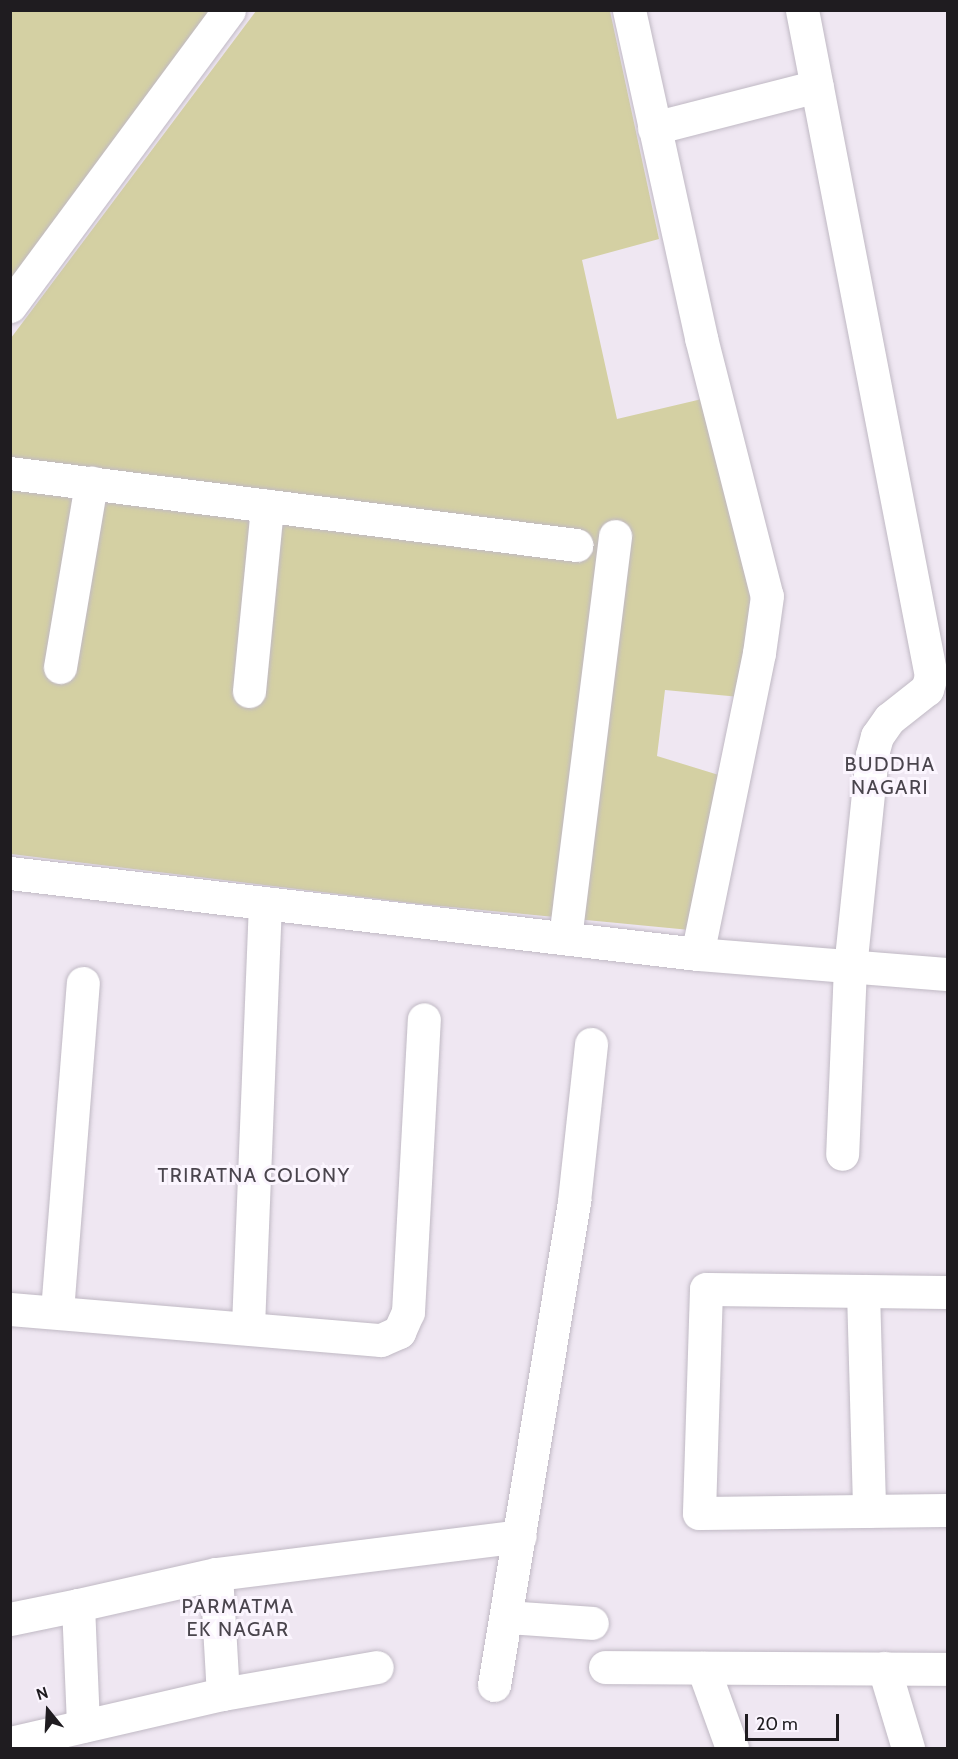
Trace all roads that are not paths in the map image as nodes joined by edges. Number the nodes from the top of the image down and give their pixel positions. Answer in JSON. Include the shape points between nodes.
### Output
{"nodes":[{"id":1,"x":229,"y":10,"type":"edge"},
{"id":2,"x":629,"y":10,"type":"edge"},
{"id":3,"x":802,"y":10,"type":"edge"},
{"id":4,"x":817,"y":86,"type":"junction"},
{"id":5,"x":654,"y":128,"type":"junction"},
{"id":6,"x":10,"y":306,"type":"edge"},
{"id":7,"x":10,"y":473,"type":"edge"},
{"id":8,"x":91,"y":483,"type":"junction"},
{"id":9,"x":267,"y":506,"type":"junction"},
{"id":10,"x":615,"y":536,"type":"dead end"},
{"id":11,"x":576,"y":545,"type":"dead end"},
{"id":12,"x":60,"y":667,"type":"dead end"},
{"id":13,"x":249,"y":691,"type":"dead end"},
{"id":14,"x":10,"y":873,"type":"edge"},
{"id":15,"x":265,"y":903,"type":"junction"},
{"id":16,"x":565,"y":938,"type":"junction"},
{"id":17,"x":697,"y":954,"type":"junction"},
{"id":18,"x":850,"y":967,"type":"junction"},
{"id":19,"x":948,"y":974,"type":"edge"},
{"id":20,"x":83,"y":983,"type":"dead end"},
{"id":21,"x":424,"y":1019,"type":"dead end"},
{"id":22,"x":591,"y":1044,"type":"dead end"},
{"id":23,"x":842,"y":1154,"type":"dead end"},
{"id":24,"x":863,"y":1291,"type":"junction"},
{"id":25,"x":948,"y":1292,"type":"edge"},
{"id":26,"x":10,"y":1309,"type":"edge"},
{"id":27,"x":57,"y":1311,"type":"junction"},
{"id":28,"x":248,"y":1326,"type":"junction"},
{"id":29,"x":948,"y":1510,"type":"edge"},
{"id":30,"x":869,"y":1511,"type":"junction"},
{"id":31,"x":520,"y":1536,"type":"junction"},
{"id":32,"x":216,"y":1574,"type":"junction"},
{"id":33,"x":78,"y":1605,"type":"junction"},
{"id":34,"x":507,"y":1617,"type":"junction"},
{"id":35,"x":10,"y":1619,"type":"edge"},
{"id":36,"x":592,"y":1623,"type":"dead end"},
{"id":37,"x":377,"y":1667,"type":"dead end"},
{"id":38,"x":605,"y":1668,"type":"dead end"},
{"id":39,"x":703,"y":1668,"type":"junction"},
{"id":40,"x":884,"y":1668,"type":"junction"},
{"id":41,"x":948,"y":1668,"type":"edge"},
{"id":42,"x":494,"y":1685,"type":"dead end"},
{"id":43,"x":223,"y":1694,"type":"junction"},
{"id":44,"x":83,"y":1726,"type":"junction"},
{"id":45,"x":10,"y":1743,"type":"edge"},
{"id":46,"x":732,"y":1749,"type":"edge"},
{"id":47,"x":908,"y":1749,"type":"edge"}],
"edges":[{"from":1,"to":6,"type":"street"},
{"from":2,"to":5,"type":"street"},
{"from":3,"to":4,"type":"street"},
{"from":4,"to":5,"type":"street"},
{"from":4,"to":18,"type":"street","via":[[932,676],[927,689],[889,719],[877,736]]},
{"from":5,"to":17,"type":"street","via":[[701,338],[767,596],[759,653]]},
{"from":7,"to":8,"type":"street"},
{"from":8,"to":9,"type":"street"},
{"from":8,"to":12,"type":"street"},
{"from":9,"to":11,"type":"street"},
{"from":9,"to":13,"type":"street"},
{"from":10,"to":16,"type":"street"},
{"from":14,"to":15,"type":"street"},
{"from":15,"to":16,"type":"street"},
{"from":15,"to":28,"type":"street"},
{"from":16,"to":17,"type":"street"},
{"from":17,"to":18,"type":"street"},
{"from":18,"to":19,"type":"street"},
{"from":18,"to":23,"type":"street"},
{"from":20,"to":27,"type":"street"},
{"from":21,"to":28,"type":"street","via":[[408,1312],[399,1332],[381,1340]]},
{"from":22,"to":31,"type":"street","via":[[574,1201]]},
{"from":24,"to":25,"type":"street"},
{"from":24,"to":30,"type":"street"},
{"from":24,"to":30,"type":"street","via":[[706,1289],[699,1513]]},
{"from":26,"to":27,"type":"street"},
{"from":27,"to":28,"type":"street"},
{"from":29,"to":30,"type":"street"},
{"from":31,"to":32,"type":"street"},
{"from":31,"to":34,"type":"street"},
{"from":32,"to":33,"type":"street"},
{"from":32,"to":43,"type":"street"},
{"from":33,"to":35,"type":"street"},
{"from":33,"to":44,"type":"street"},
{"from":34,"to":36,"type":"street"},
{"from":34,"to":42,"type":"street"},
{"from":37,"to":43,"type":"street"},
{"from":38,"to":39,"type":"street"},
{"from":39,"to":40,"type":"street"},
{"from":39,"to":46,"type":"street"},
{"from":40,"to":41,"type":"street"},
{"from":40,"to":47,"type":"street"},
{"from":43,"to":44,"type":"street"},
{"from":44,"to":45,"type":"street"}]}
